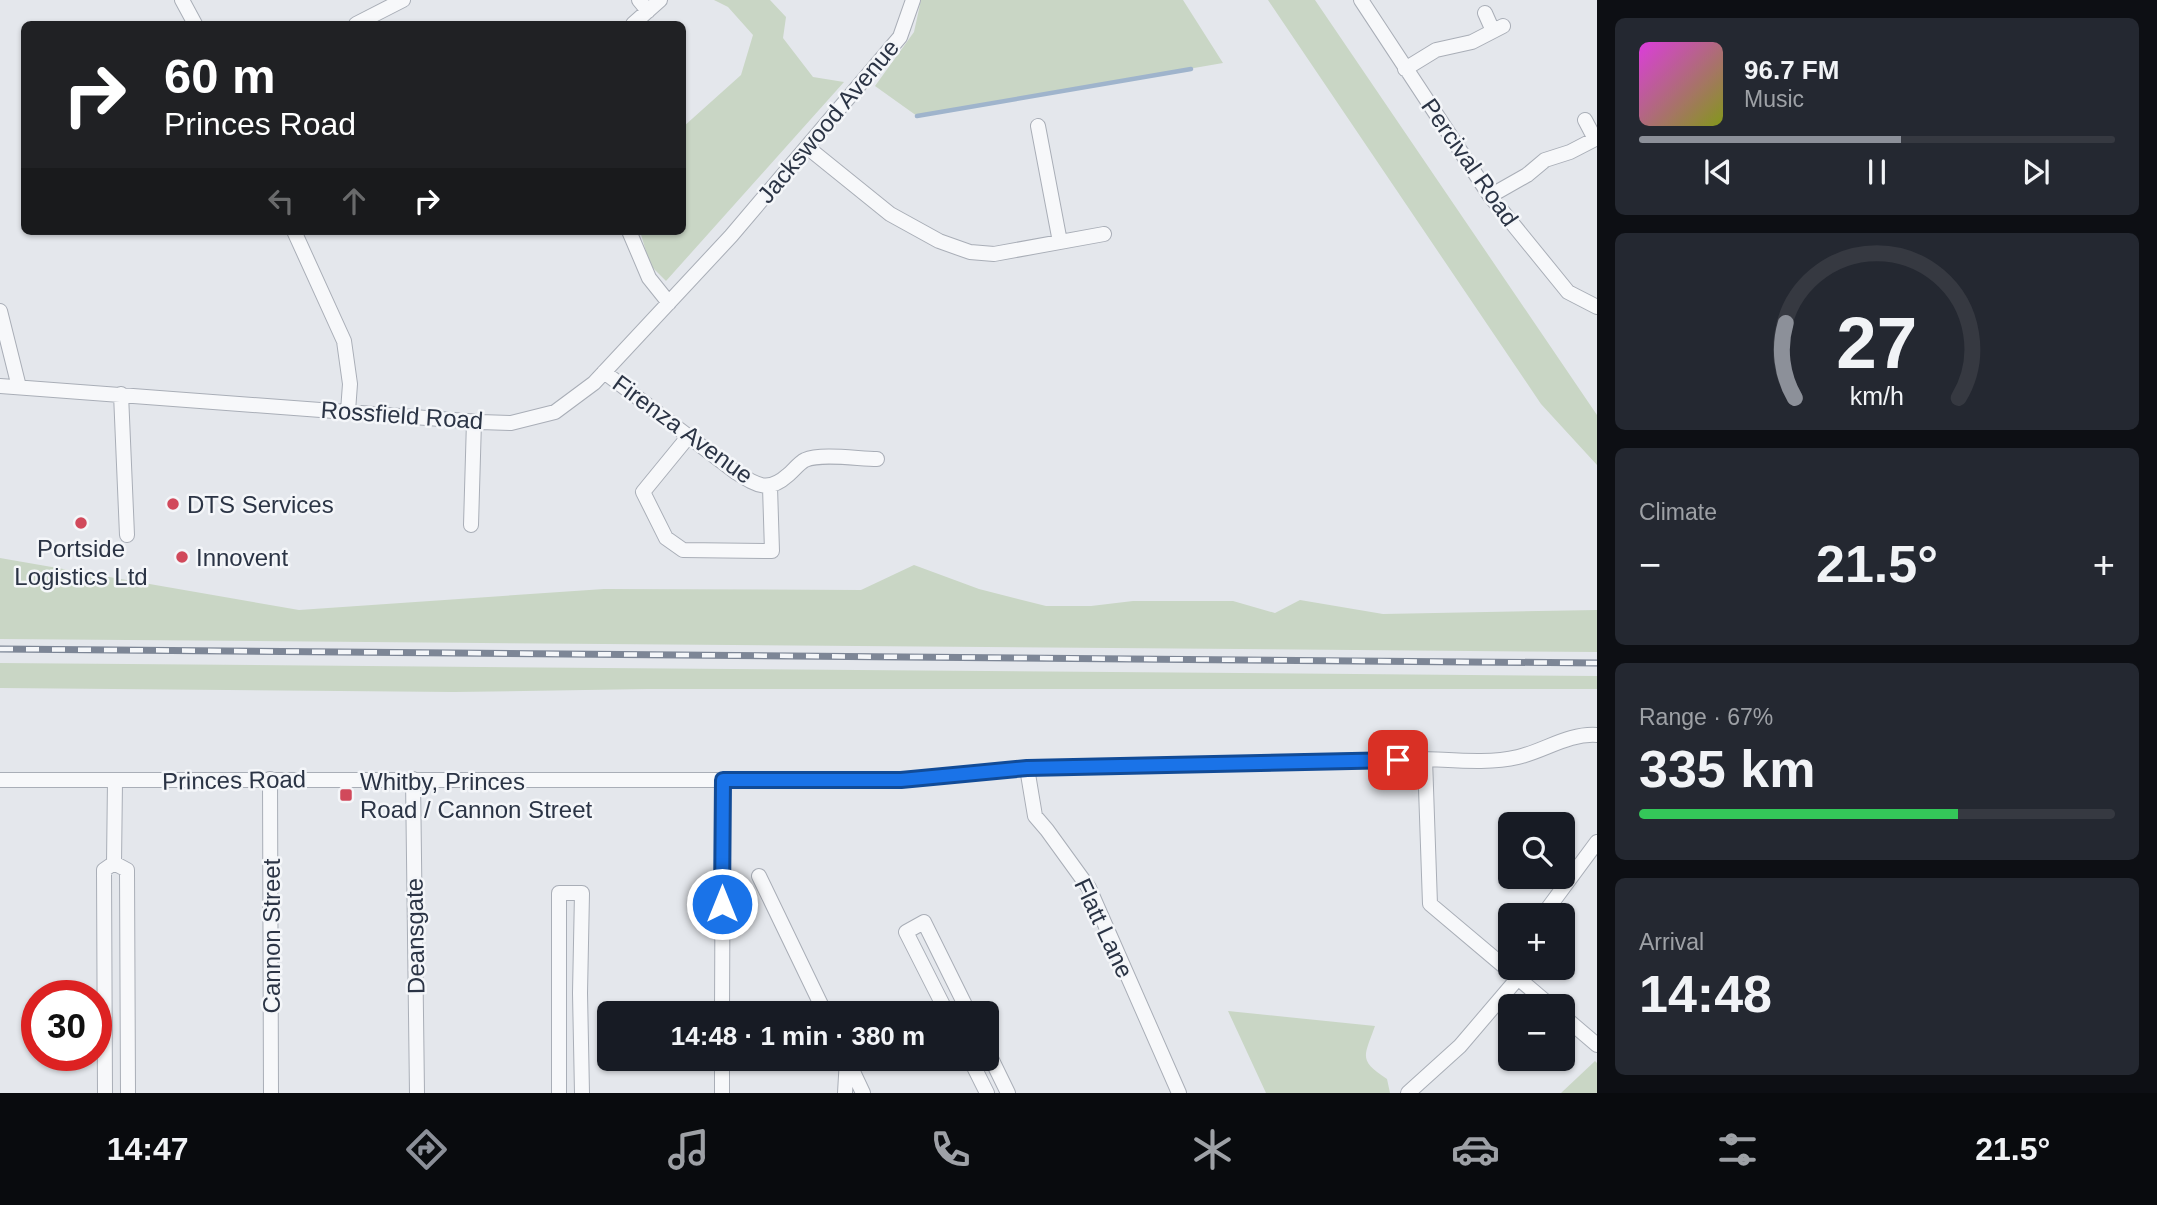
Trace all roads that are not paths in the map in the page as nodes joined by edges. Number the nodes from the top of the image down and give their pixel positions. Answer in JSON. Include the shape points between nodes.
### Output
{"nodes":[{"id":1,"x":182,"y":0,"type":"edge"},
{"id":2,"x":403,"y":0,"type":"edge"},
{"id":3,"x":660,"y":0,"type":"edge"},
{"id":4,"x":913,"y":0,"type":"edge"},
{"id":5,"x":1361,"y":0,"type":"edge"},
{"id":6,"x":643,"y":5,"type":"edge"},
{"id":7,"x":1485,"y":13,"type":"dead end"},
{"id":8,"x":193,"y":21,"type":"edge"},
{"id":9,"x":362,"y":21,"type":"edge"},
{"id":10,"x":635,"y":21,"type":"edge"},
{"id":11,"x":1405,"y":69,"type":"junction"},
{"id":12,"x":1585,"y":120,"type":"dead end"},
{"id":13,"x":1038,"y":126,"type":"dead end"},
{"id":14,"x":1596,"y":139,"type":"edge"},
{"id":15,"x":807,"y":147,"type":"junction"},
{"id":16,"x":1490,"y":196,"type":"junction"},
{"id":17,"x":1104,"y":234,"type":"dead end"},
{"id":18,"x":296,"y":235,"type":"edge"},
{"id":19,"x":631,"y":235,"type":"edge"},
{"id":20,"x":731,"y":236,"type":"joint"},
{"id":21,"x":1060,"y":242,"type":"junction"},
{"id":22,"x":669,"y":303,"type":"junction"},
{"id":23,"x":1597,"y":307,"type":"edge"},
{"id":24,"x":0,"y":311,"type":"edge"},
{"id":25,"x":604,"y":372,"type":"junction"},
{"id":26,"x":0,"y":386,"type":"edge"},
{"id":27,"x":19,"y":387,"type":"junction"},
{"id":28,"x":121,"y":394,"type":"junction"},
{"id":29,"x":348,"y":411,"type":"junction"},
{"id":30,"x":474,"y":421,"type":"junction"},
{"id":31,"x":688,"y":437,"type":"junction"},
{"id":32,"x":877,"y":459,"type":"dead end"},
{"id":33,"x":770,"y":487,"type":"junction"},
{"id":34,"x":471,"y":525,"type":"dead end"},
{"id":35,"x":127,"y":535,"type":"dead end"},
{"id":36,"x":1597,"y":734,"type":"edge"},
{"id":37,"x":1424,"y":759,"type":"junction"},
{"id":38,"x":1027,"y":768,"type":"junction"},
{"id":39,"x":270,"y":779,"type":"junction"},
{"id":40,"x":413,"y":779,"type":"junction"},
{"id":41,"x":0,"y":780,"type":"edge"},
{"id":42,"x":723,"y":780,"type":"junction"},
{"id":43,"x":115,"y":781,"type":"junction"},
{"id":44,"x":1597,"y":842,"type":"edge"},
{"id":45,"x":114,"y":863,"type":"junction"},
{"id":46,"x":759,"y":876,"type":"dead end"},
{"id":47,"x":1552,"y":903,"type":"edge"},
{"id":48,"x":1498,"y":959,"type":"edge"},
{"id":49,"x":104,"y":980,"type":"edge"},
{"id":50,"x":1504,"y":980,"type":"edge"},
{"id":51,"x":1522,"y":980,"type":"edge"},
{"id":52,"x":559,"y":993,"type":"junction"},
{"id":53,"x":580,"y":993,"type":"junction"},
{"id":54,"x":1538,"y":994,"type":"edge"},
{"id":55,"x":722,"y":1001,"type":"edge"},
{"id":56,"x":819,"y":1001,"type":"edge"},
{"id":57,"x":941,"y":1001,"type":"edge"},
{"id":58,"x":963,"y":1001,"type":"edge"},
{"id":59,"x":128,"y":1012,"type":"junction"},
{"id":60,"x":112,"y":1013,"type":"edge"},
{"id":61,"x":1575,"y":1025,"type":"edge"},
{"id":62,"x":1596,"y":1040,"type":"edge"},
{"id":63,"x":105,"y":1071,"type":"edge"},
{"id":64,"x":722,"y":1071,"type":"edge"},
{"id":65,"x":846,"y":1071,"type":"edge"},
{"id":66,"x":853,"y":1071,"type":"edge"},
{"id":67,"x":976,"y":1071,"type":"edge"},
{"id":68,"x":997,"y":1071,"type":"edge"},
{"id":69,"x":105,"y":1093,"type":"edge"},
{"id":70,"x":128,"y":1093,"type":"edge"},
{"id":71,"x":271,"y":1093,"type":"edge"},
{"id":72,"x":417,"y":1093,"type":"edge"},
{"id":73,"x":559,"y":1093,"type":"edge"},
{"id":74,"x":582,"y":1093,"type":"edge"},
{"id":75,"x":722,"y":1093,"type":"edge"},
{"id":76,"x":845,"y":1093,"type":"edge"},
{"id":77,"x":863,"y":1093,"type":"edge"},
{"id":78,"x":987,"y":1093,"type":"edge"},
{"id":79,"x":1008,"y":1093,"type":"edge"},
{"id":80,"x":1179,"y":1093,"type":"edge"},
{"id":81,"x":1408,"y":1093,"type":"edge"}],
"edges":[{"from":1,"to":8,"type":"street"},
{"from":2,"to":9,"type":"street"},
{"from":3,"to":6,"type":"street"},
{"from":4,"to":15,"type":"street","name":"Jackswood Avenue","via":[[900,37]]},
{"from":5,"to":11,"type":"street","name":"Percival Road"},
{"from":6,"to":10,"type":"street"},
{"from":7,"to":11,"type":"street","via":[[1498,28],[1472,42],[1436,50]]},
{"from":11,"to":16,"type":"street","name":"Percival Road"},
{"from":12,"to":14,"type":"street"},
{"from":13,"to":21,"type":"street"},
{"from":14,"to":16,"type":"street","via":[[1545,160]]},
{"from":15,"to":20,"type":"street","name":"Jackswood Avenue"},
{"from":15,"to":21,"type":"street","via":[[890,214],[939,241],[993,254]]},
{"from":16,"to":23,"type":"street","name":"Percival Road","via":[[1569,292]]},
{"from":17,"to":21,"type":"street"},
{"from":18,"to":29,"type":"street","via":[[344,341],[350,384]]},
{"from":19,"to":22,"type":"street","via":[[649,278]]},
{"from":20,"to":22,"type":"street","name":"Rossfield Road"},
{"from":22,"to":25,"type":"street","name":"Rossfield Road"},
{"from":24,"to":27,"type":"street"},
{"from":25,"to":30,"type":"street","name":"Rossfield Road","via":[[555,412],[511,423]]},
{"from":25,"to":31,"type":"street","name":"Firenza Avenue"},
{"from":26,"to":27,"type":"street","name":"Rossfield Road"},
{"from":27,"to":28,"type":"street","name":"Rossfield Road"},
{"from":28,"to":29,"type":"street","name":"Rossfield Road"},
{"from":28,"to":35,"type":"street"},
{"from":29,"to":30,"type":"street","name":"Rossfield Road"},
{"from":30,"to":34,"type":"street"},
{"from":31,"to":33,"type":"street","name":"Firenza Avenue","via":[[753,483]]},
{"from":31,"to":33,"type":"street","via":[[643,492],[666,538],[683,550],[772,551]]},
{"from":32,"to":33,"type":"street","name":"Firenza Avenue","via":[[804,461]]},
{"from":36,"to":37,"type":"street","name":"Princes Road","via":[[1517,757]]},
{"from":37,"to":38,"type":"street","name":"Princes Road"},
{"from":37,"to":48,"type":"street","via":[[1430,904]]},
{"from":38,"to":42,"type":"street","name":"Princes Road","via":[[901,780]]},
{"from":38,"to":80,"type":"street","name":"Flatt Lane","via":[[1034,816],[1089,888]]},
{"from":39,"to":40,"type":"street","name":"Princes Road"},
{"from":39,"to":43,"type":"street","name":"Princes Road"},
{"from":39,"to":71,"type":"street","name":"Cannon Street"},
{"from":40,"to":42,"type":"street","name":"Princes Road"},
{"from":40,"to":72,"type":"street","name":"Deansgate"},
{"from":41,"to":43,"type":"street","name":"Princes Road"},
{"from":42,"to":55,"type":"street"},
{"from":43,"to":45,"type":"street"},
{"from":44,"to":47,"type":"street"},
{"from":45,"to":49,"type":"street","via":[[104,870]]},
{"from":45,"to":59,"type":"street","via":[[127,870]]},
{"from":46,"to":56,"type":"street"},
{"from":50,"to":81,"type":"street","via":[[1460,1046]]},
{"from":51,"to":54,"type":"street"},
{"from":52,"to":53,"type":"street"},
{"from":52,"to":53,"type":"street","via":[[559,893],[582,893]]},
{"from":52,"to":73,"type":"street"},
{"from":53,"to":74,"type":"street"},
{"from":57,"to":58,"type":"street","via":[[906,932],[924,922]]},
{"from":59,"to":60,"type":"street"},
{"from":59,"to":70,"type":"street"},
{"from":61,"to":62,"type":"street"},
{"from":63,"to":69,"type":"street"},
{"from":64,"to":75,"type":"street"},
{"from":65,"to":76,"type":"street"},
{"from":66,"to":77,"type":"street"},
{"from":67,"to":78,"type":"street"},
{"from":68,"to":79,"type":"street"}]}
